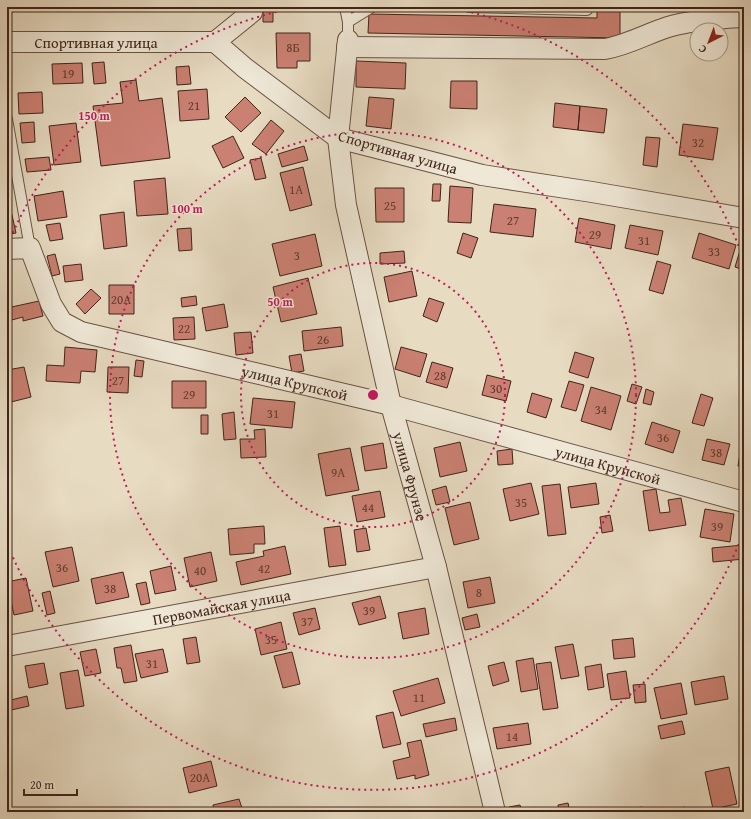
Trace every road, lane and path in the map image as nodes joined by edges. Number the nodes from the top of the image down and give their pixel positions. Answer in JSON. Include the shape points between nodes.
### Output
{"nodes":[{"id":1,"x":251,"y":7,"type":"edge"},
{"id":2,"x":345,"y":7,"type":"edge"},
{"id":3,"x":372,"y":7,"type":"edge"},
{"id":4,"x":471,"y":7,"type":"edge"},
{"id":5,"x":587,"y":7,"type":"edge"},
{"id":6,"x":529,"y":8,"type":"edge"},
{"id":7,"x":744,"y":17,"type":"edge"},
{"id":8,"x":348,"y":36,"type":"junction"},
{"id":9,"x":7,"y":42,"type":"edge"},
{"id":10,"x":215,"y":42,"type":"junction"},
{"id":11,"x":7,"y":119,"type":"edge"},
{"id":12,"x":338,"y":138,"type":"junction"},
{"id":13,"x":744,"y":218,"type":"edge"},
{"id":14,"x":30,"y":248,"type":"junction"},
{"id":15,"x":7,"y":249,"type":"edge"},
{"id":16,"x":392,"y":405,"type":"junction"},
{"id":17,"x":744,"y":502,"type":"edge"},
{"id":18,"x":436,"y":567,"type":"junction"},
{"id":19,"x":7,"y":646,"type":"edge"},
{"id":20,"x":495,"y":812,"type":"edge"}],
"edges":[{"from":1,"to":10,"type":"street","via":[[252,12]]},
{"from":2,"to":8,"type":"lane"},
{"from":3,"to":8,"type":"lane"},
{"from":4,"to":6,"type":"lane"},
{"from":5,"to":6,"type":"lane","via":[[587,10]]},
{"from":7,"to":8,"type":"street","via":[[718,18],[669,26],[621,46],[605,49]]},
{"from":8,"to":12,"type":"street","name":"улица Фрунзе"},
{"from":9,"to":10,"type":"street","name":"Спортивная улица"},
{"from":10,"to":12,"type":"street","name":"Спортивная улица","via":[[245,68]]},
{"from":11,"to":14,"type":"lane"},
{"from":12,"to":13,"type":"street","name":"Спортивная улица","via":[[482,175]]},
{"from":12,"to":16,"type":"street","name":"улица Фрунзе","via":[[346,205]]},
{"from":14,"to":15,"type":"street"},
{"from":14,"to":16,"type":"street","name":"улица Крупской","via":[[52,304],[62,322],[80,332]]},
{"from":16,"to":17,"type":"street","name":"улица Крупской"},
{"from":16,"to":18,"type":"street","name":"улица Фрунзе"},
{"from":18,"to":19,"type":"street","name":"Первомайская улица"},
{"from":18,"to":20,"type":"street","name":"улица Фрунзе"}]}
